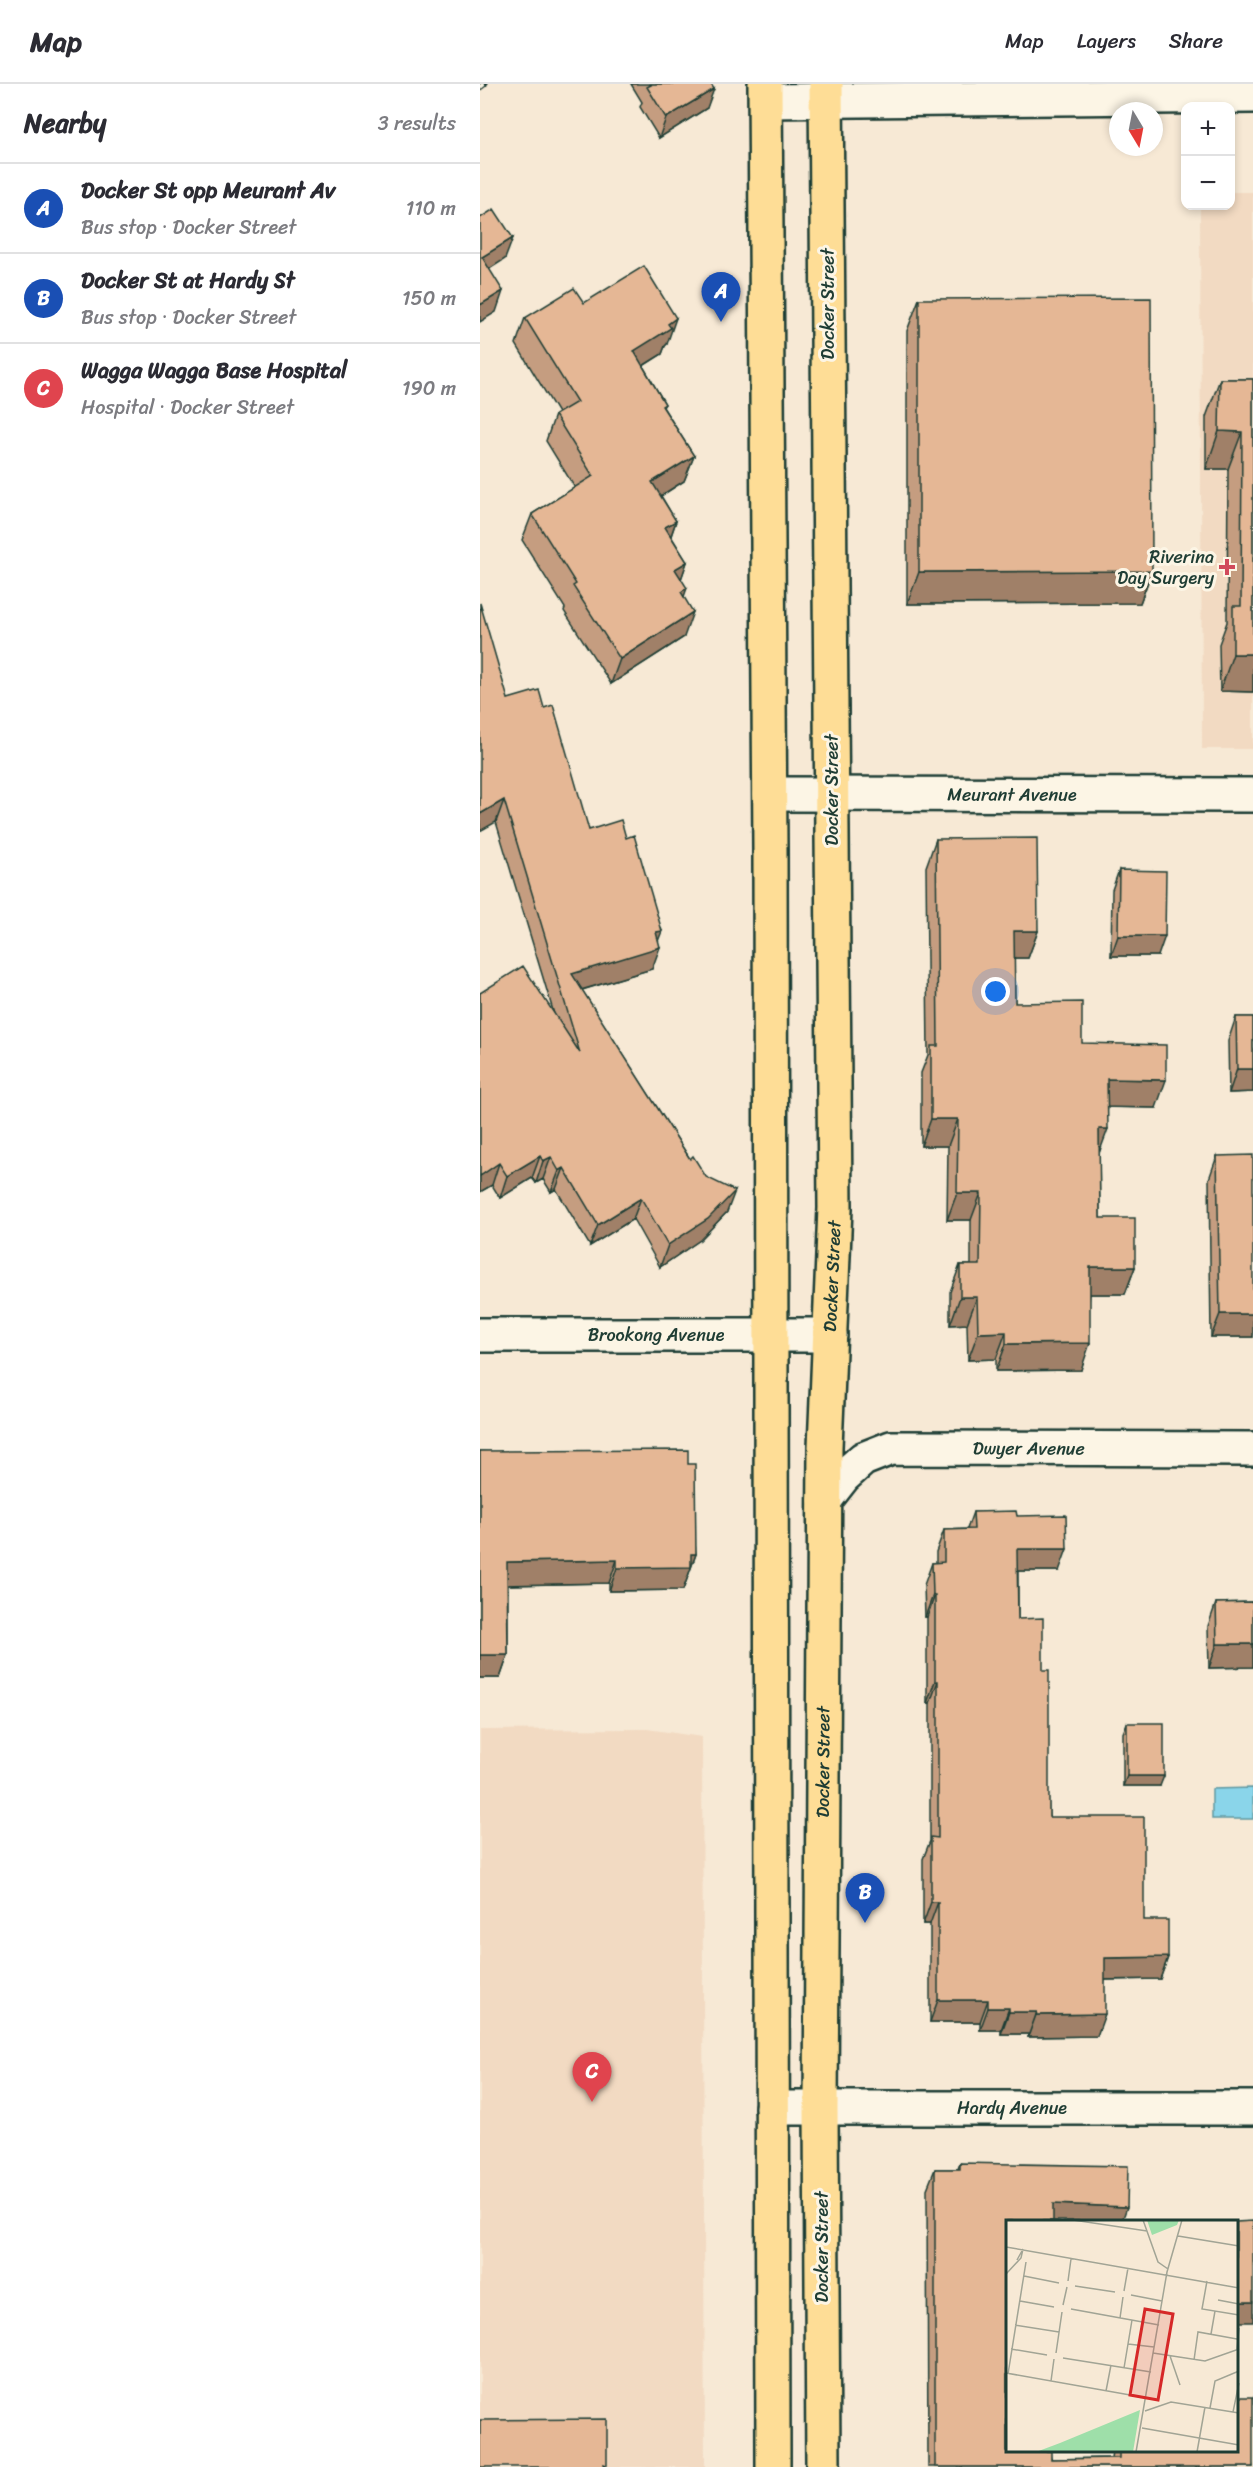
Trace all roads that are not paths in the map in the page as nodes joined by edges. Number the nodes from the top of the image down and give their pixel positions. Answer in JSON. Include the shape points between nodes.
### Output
{"nodes":[{"id":1,"x":766,"y":92,"type":"edge"},
{"id":2,"x":826,"y":92,"type":"edge"},
{"id":3,"x":1253,"y":96,"type":"edge"},
{"id":4,"x":832,"y":793,"type":"junction"},
{"id":5,"x":770,"y":794,"type":"junction"},
{"id":6,"x":1253,"y":795,"type":"edge"},
{"id":7,"x":772,"y":1333,"type":"junction"},
{"id":8,"x":480,"y":1335,"type":"edge"},
{"id":9,"x":830,"y":1335,"type":"junction"},
{"id":10,"x":1253,"y":1449,"type":"edge"},
{"id":11,"x":825,"y":1500,"type":"junction"},
{"id":12,"x":772,"y":2108,"type":"junction"},
{"id":13,"x":821,"y":2108,"type":"junction"},
{"id":14,"x":1253,"y":2108,"type":"edge"},
{"id":15,"x":773,"y":2467,"type":"edge"},
{"id":16,"x":823,"y":2467,"type":"edge"}],
"edges":[{"from":1,"to":2,"type":"street"},
{"from":1,"to":5,"type":"main road"},
{"from":2,"to":3,"type":"street"},
{"from":2,"to":4,"type":"main road","name":"Docker Street"},
{"from":4,"to":5,"type":"street","name":"Meurant Avenue"},
{"from":4,"to":6,"type":"street","name":"Meurant Avenue"},
{"from":4,"to":9,"type":"main road","name":"Docker Street","via":[[835,1208]]},
{"from":5,"to":7,"type":"main road"},
{"from":7,"to":8,"type":"street","name":"Brookong Avenue"},
{"from":7,"to":9,"type":"street","name":"Brookong Avenue"},
{"from":7,"to":12,"type":"main road"},
{"from":9,"to":11,"type":"main road","name":"Docker Street"},
{"from":10,"to":11,"type":"street","name":"Dwyer Avenue","via":[[891,1448],[862,1459]]},
{"from":11,"to":13,"type":"main road","name":"Docker Street"},
{"from":12,"to":13,"type":"street","name":"Hardy Avenue"},
{"from":12,"to":15,"type":"main road"},
{"from":13,"to":14,"type":"street","name":"Hardy Avenue"},
{"from":13,"to":16,"type":"main road","name":"Docker Street"}]}
